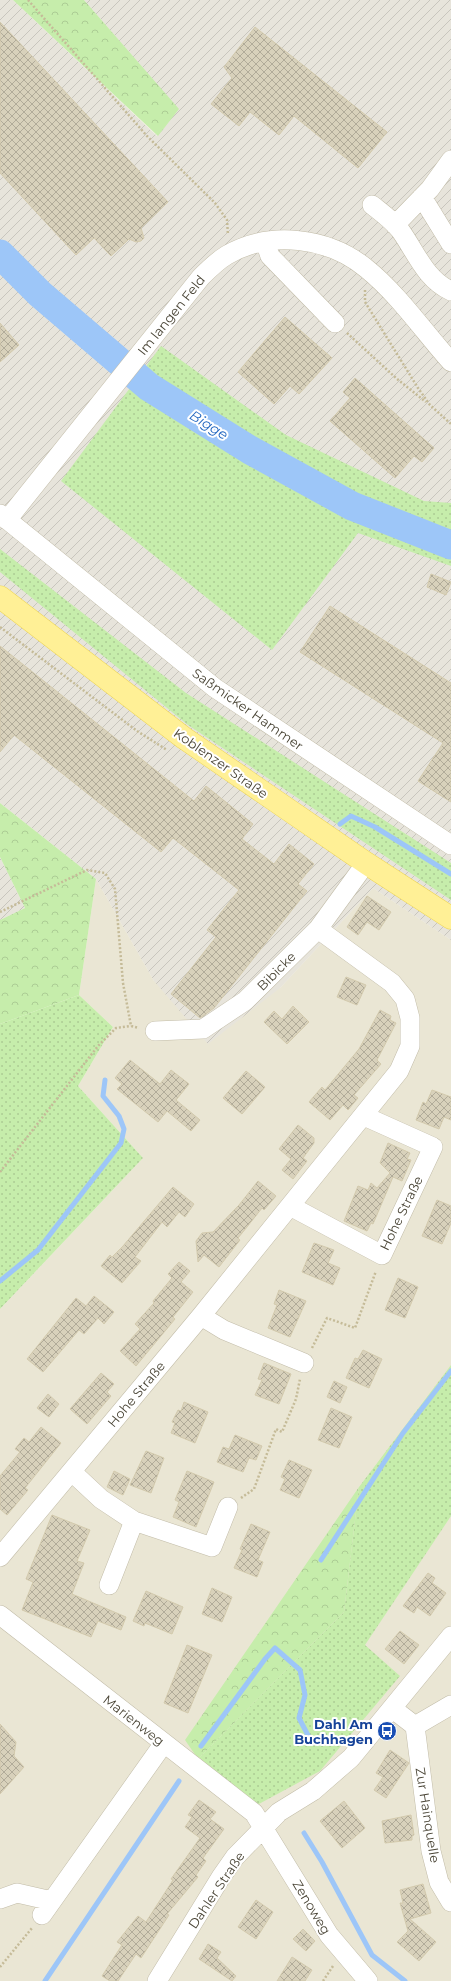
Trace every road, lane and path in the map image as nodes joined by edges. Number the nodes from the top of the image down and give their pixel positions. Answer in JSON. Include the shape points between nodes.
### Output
{"nodes":[{"id":1,"x":28,"y":0,"type":"edge"},
{"id":2,"x":451,"y":160,"type":"edge"},
{"id":3,"x":422,"y":197,"type":"junction"},
{"id":4,"x":372,"y":205,"type":"dead end"},
{"id":5,"x":395,"y":225,"type":"junction"},
{"id":6,"x":265,"y":242,"type":"junction"},
{"id":7,"x":451,"y":244,"type":"edge"},
{"id":8,"x":231,"y":253,"type":"junction"},
{"id":9,"x":371,"y":273,"type":"junction"},
{"id":10,"x":451,"y":291,"type":"edge"},
{"id":11,"x":335,"y":323,"type":"joint"},
{"id":12,"x":451,"y":362,"type":"edge"},
{"id":13,"x":430,"y":405,"type":"junction"},
{"id":14,"x":451,"y":424,"type":"edge"},
{"id":15,"x":4,"y":517,"type":"edge"},
{"id":16,"x":0,"y":597,"type":"edge"},
{"id":17,"x":451,"y":845,"type":"edge"},
{"id":18,"x":366,"y":862,"type":"junction"},
{"id":19,"x":0,"y":912,"type":"edge"},
{"id":20,"x":451,"y":918,"type":"edge"},
{"id":21,"x":318,"y":929,"type":"junction"},
{"id":22,"x":131,"y":1026,"type":"junction"},
{"id":23,"x":155,"y":1031,"type":"joint"},
{"id":24,"x":364,"y":1116,"type":"junction"},
{"id":25,"x":0,"y":1172,"type":"edge"},
{"id":26,"x":290,"y":1206,"type":"junction"},
{"id":27,"x":382,"y":1255,"type":"junction"},
{"id":28,"x":201,"y":1316,"type":"junction"},
{"id":29,"x":304,"y":1363,"type":"junction"},
{"id":30,"x":72,"y":1472,"type":"junction"},
{"id":31,"x":228,"y":1507,"type":"joint"},
{"id":32,"x":134,"y":1522,"type":"junction"},
{"id":33,"x":0,"y":1557,"type":"edge"},
{"id":34,"x":109,"y":1585,"type":"dead end"},
{"id":35,"x":0,"y":1615,"type":"edge"},
{"id":36,"x":451,"y":1636,"type":"edge"},
{"id":37,"x":451,"y":1705,"type":"edge"},
{"id":38,"x":392,"y":1709,"type":"junction"},
{"id":39,"x":415,"y":1726,"type":"junction"},
{"id":40,"x":164,"y":1743,"type":"junction"},
{"id":41,"x":264,"y":1828,"type":"junction"},
{"id":42,"x":0,"y":1898,"type":"edge"},
{"id":43,"x":451,"y":1902,"type":"edge"},
{"id":44,"x":47,"y":1908,"type":"junction"},
{"id":45,"x":0,"y":1967,"type":"edge"},
{"id":46,"x":157,"y":1981,"type":"edge"},
{"id":47,"x":368,"y":1981,"type":"edge"}],
"edges":[{"from":1,"to":8,"type":"path","via":[[147,136],[215,203],[227,220]]},
{"from":2,"to":3,"type":"street"},
{"from":3,"to":5,"type":"street"},
{"from":3,"to":7,"type":"street"},
{"from":4,"to":5,"type":"street"},
{"from":5,"to":10,"type":"street","via":[[427,273]]},
{"from":6,"to":8,"type":"street","name":"Im langen Feld"},
{"from":6,"to":9,"type":"street","name":"Im langen Feld","via":[[281,239],[313,243],[340,252]]},
{"from":6,"to":11,"type":"street","via":[[270,256]]},
{"from":8,"to":15,"type":"street","name":"Im langen Feld","via":[[200,277],[106,397]]},
{"from":9,"to":12,"type":"street","name":"Im langen Feld"},
{"from":9,"to":13,"type":"path","via":[[366,285],[365,302]]},
{"from":11,"to":13,"type":"path"},
{"from":13,"to":14,"type":"path"},
{"from":15,"to":17,"type":"street","name":"Saßmicker Hammer","via":[[215,688]]},
{"from":16,"to":18,"type":"main road","name":"Koblenzer Straße","via":[[184,738]]},
{"from":18,"to":20,"type":"main road","name":"Koblenzer Straße"},
{"from":18,"to":21,"type":"street","name":"Bibicke"},
{"from":19,"to":22,"type":"path","via":[[87,870],[105,873],[115,889],[123,983]]},
{"from":21,"to":23,"type":"street","name":"Bibicke","via":[[245,1001],[203,1028]]},
{"from":21,"to":24,"type":"street","name":"Hohe Straße","via":[[392,983],[404,1000],[410,1018],[410,1046],[399,1072]]},
{"from":22,"to":23,"type":"path"},
{"from":22,"to":25,"type":"path","via":[[116,1028],[98,1046]]},
{"from":24,"to":26,"type":"street","name":"Hohe Straße"},
{"from":24,"to":27,"type":"street","name":"Hohe Straße","via":[[433,1147]]},
{"from":26,"to":27,"type":"street","name":"Hohe Straße"},
{"from":26,"to":28,"type":"street","name":"Hohe Straße"},
{"from":27,"to":29,"type":"path","via":[[355,1328],[327,1318]]},
{"from":28,"to":29,"type":"street","via":[[224,1330]]},
{"from":28,"to":30,"type":"street","name":"Hohe Straße"},
{"from":29,"to":31,"type":"path","via":[[296,1399],[282,1432],[276,1429],[254,1489]]},
{"from":30,"to":32,"type":"street","via":[[102,1499]]},
{"from":30,"to":33,"type":"street","name":"Hohe Straße"},
{"from":31,"to":32,"type":"street","via":[[212,1547]]},
{"from":32,"to":34,"type":"street"},
{"from":35,"to":40,"type":"street","name":"Marienweg"},
{"from":36,"to":38,"type":"street","name":"Dahler Straße"},
{"from":37,"to":39,"type":"street"},
{"from":38,"to":39,"type":"street"},
{"from":38,"to":41,"type":"street","name":"Dahler Straße","via":[[352,1758],[313,1791],[279,1812]]},
{"from":39,"to":43,"type":"street","name":"Zur Hainquelle","via":[[431,1850],[439,1882]]},
{"from":40,"to":41,"type":"street","name":"Marienweg","via":[[254,1813]]},
{"from":40,"to":44,"type":"street"},
{"from":41,"to":46,"type":"street","name":"Dahler Straße","via":[[235,1857],[221,1877]]},
{"from":41,"to":47,"type":"street","name":"Zenoweg","via":[[328,1936]]},
{"from":42,"to":44,"type":"street","via":[[17,1893]]},
{"from":44,"to":45,"type":"path"}]}
